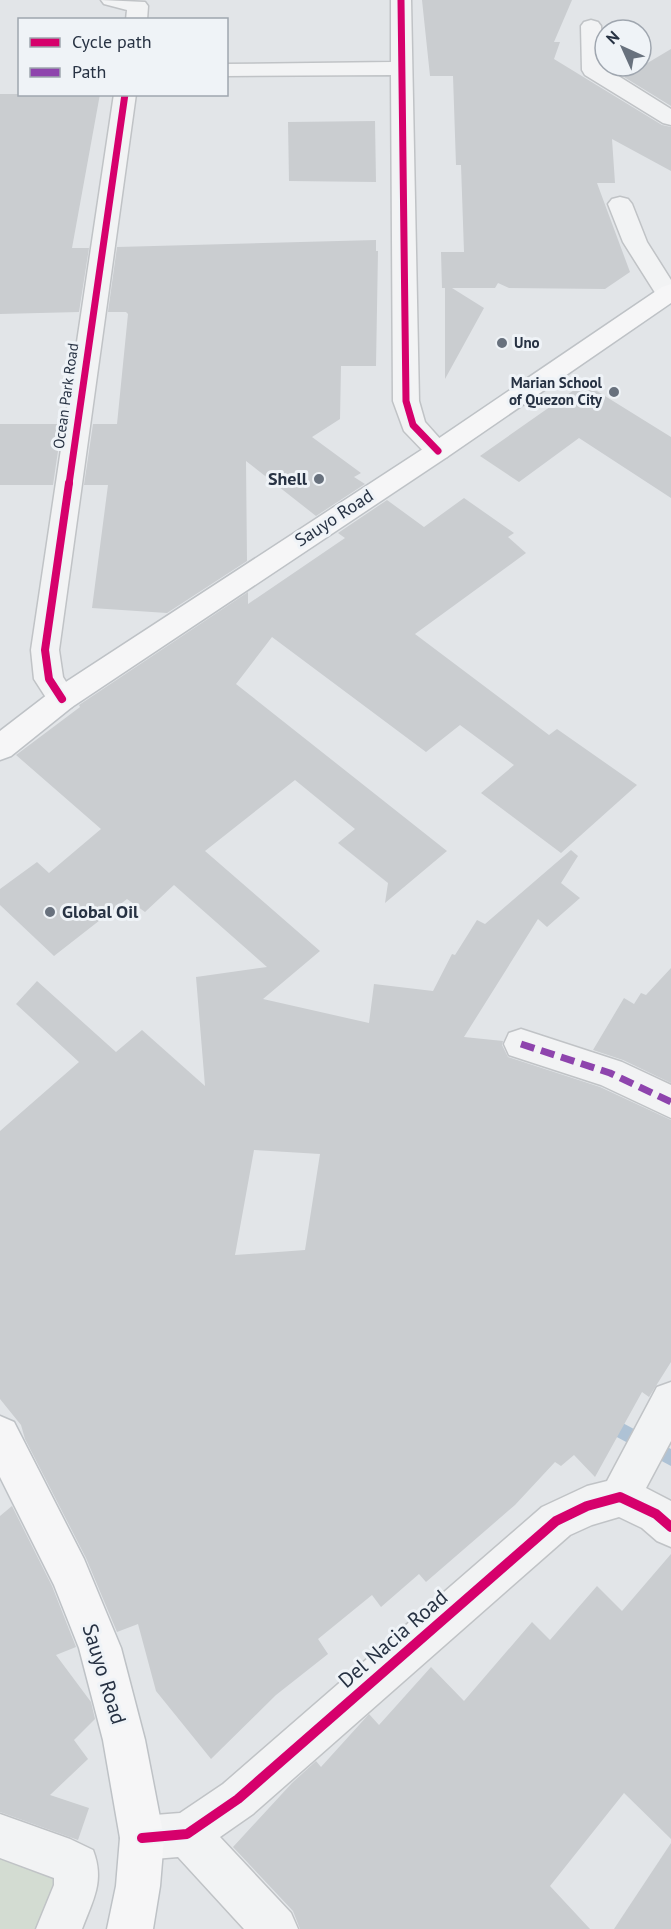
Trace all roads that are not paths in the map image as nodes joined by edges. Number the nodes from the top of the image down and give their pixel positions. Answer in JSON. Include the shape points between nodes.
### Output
{"nodes":[{"id":1,"x":111,"y":0,"type":"edge"},
{"id":2,"x":400,"y":0,"type":"edge"},
{"id":3,"x":137,"y":13,"type":"edge"},
{"id":4,"x":591,"y":26,"type":"dead end"},
{"id":5,"x":400,"y":68,"type":"junction"},
{"id":6,"x":228,"y":70,"type":"edge"},
{"id":7,"x":125,"y":96,"type":"edge"},
{"id":8,"x":671,"y":118,"type":"edge"},
{"id":9,"x":620,"y":204,"type":"dead end"},
{"id":10,"x":669,"y":293,"type":"edge"},
{"id":11,"x":438,"y":451,"type":"junction"},
{"id":12,"x":62,"y":699,"type":"junction"},
{"id":13,"x":0,"y":748,"type":"edge"},
{"id":14,"x":521,"y":1044,"type":"dead end"},
{"id":15,"x":671,"y":1102,"type":"edge"},
{"id":16,"x":671,"y":1401,"type":"edge"},
{"id":17,"x":0,"y":1436,"type":"edge"},
{"id":18,"x":620,"y":1497,"type":"junction"},
{"id":19,"x":671,"y":1527,"type":"edge"},
{"id":20,"x":187,"y":1834,"type":"junction"},
{"id":21,"x":0,"y":1836,"type":"edge"},
{"id":22,"x":142,"y":1839,"type":"junction"},
{"id":23,"x":59,"y":1929,"type":"edge"},
{"id":24,"x":130,"y":1929,"type":"edge"},
{"id":25,"x":275,"y":1929,"type":"edge"}],
"edges":[{"from":1,"to":3,"type":"street"},
{"from":2,"to":5,"type":"street"},
{"from":4,"to":8,"type":"street","via":[[593,70]]},
{"from":5,"to":6,"type":"street"},
{"from":5,"to":11,"type":"street","via":[[406,401],[413,425]]},
{"from":7,"to":12,"type":"street","name":"Ocean Park Road","via":[[45,650],[49,679]]},
{"from":9,"to":10,"type":"street","via":[[635,242]]},
{"from":10,"to":11,"type":"main road","name":"Sauyo Road"},
{"from":11,"to":12,"type":"main road","name":"Sauyo Road"},
{"from":12,"to":13,"type":"main road","name":"Sauyo Road"},
{"from":14,"to":15,"type":"street","via":[[610,1073]]},
{"from":16,"to":18,"type":"street"},
{"from":17,"to":22,"type":"main road","name":"Sauyo Road","via":[[70,1573],[99,1647],[124,1740]]},
{"from":18,"to":19,"type":"street","via":[[656,1514]]},
{"from":18,"to":20,"type":"street","name":"Del Nacia Road","via":[[587,1506],[556,1521],[238,1799]]},
{"from":20,"to":22,"type":"street","name":"Del Nacia Road"},
{"from":20,"to":25,"type":"street"},
{"from":21,"to":23,"type":"street","via":[[77,1866],[76,1885]]},
{"from":22,"to":24,"type":"main road","name":"Sauyo Road"}]}
